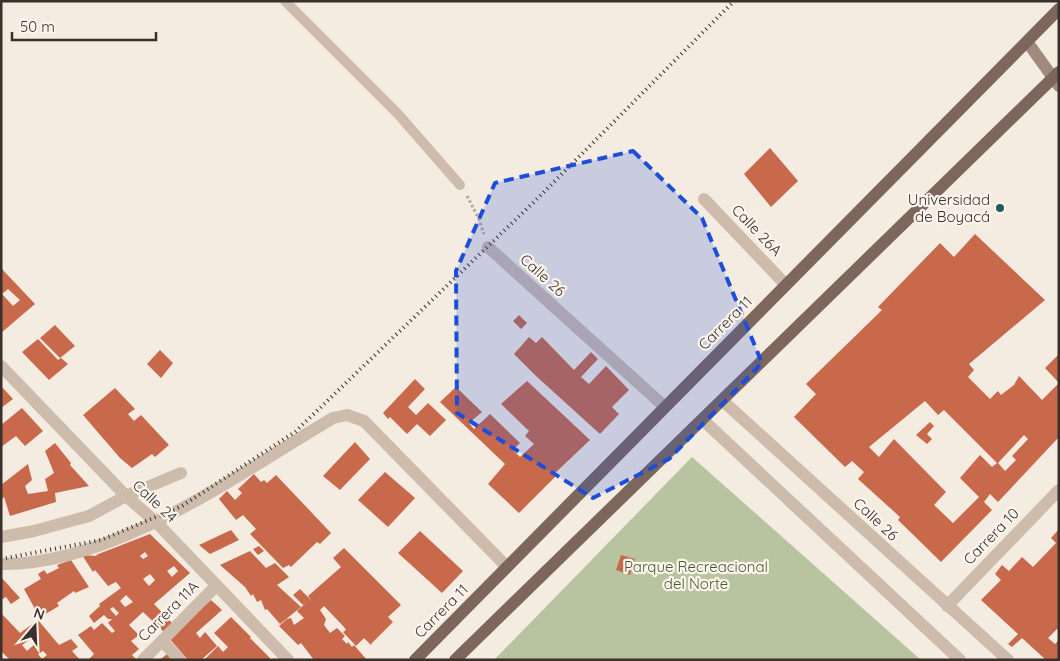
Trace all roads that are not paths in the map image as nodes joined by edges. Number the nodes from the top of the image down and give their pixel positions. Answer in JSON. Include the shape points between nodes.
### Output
{"nodes":[{"id":1,"x":285,"y":1,"type":"edge"},
{"id":2,"x":1059,"y":9,"type":"edge"},
{"id":3,"x":1028,"y":42,"type":"junction"},
{"id":4,"x":1057,"y":78,"type":"edge"},
{"id":5,"x":460,"y":185,"type":"road end"},
{"id":6,"x":704,"y":199,"type":"dead end"},
{"id":7,"x":488,"y":247,"type":"road end"},
{"id":8,"x":786,"y":285,"type":"junction"},
{"id":9,"x":1,"y":366,"type":"edge"},
{"id":10,"x":723,"y":401,"type":"junction"},
{"id":11,"x":665,"y":408,"type":"junction"},
{"id":12,"x":703,"y":420,"type":"junction"},
{"id":13,"x":181,"y":473,"type":"dead end"},
{"id":14,"x":1059,"y":490,"type":"edge"},
{"id":15,"x":126,"y":496,"type":"junction"},
{"id":16,"x":157,"y":523,"type":"junction"},
{"id":17,"x":1,"y":537,"type":"edge"},
{"id":18,"x":1,"y":564,"type":"edge"},
{"id":19,"x":507,"y":567,"type":"junction"},
{"id":20,"x":216,"y":586,"type":"junction"},
{"id":21,"x":947,"y":606,"type":"junction"},
{"id":22,"x":162,"y":641,"type":"junction"},
{"id":23,"x":143,"y":660,"type":"edge"},
{"id":24,"x":180,"y":660,"type":"edge"},
{"id":25,"x":288,"y":660,"type":"edge"},
{"id":26,"x":415,"y":660,"type":"edge"},
{"id":27,"x":456,"y":660,"type":"edge"},
{"id":28,"x":960,"y":660,"type":"edge"},
{"id":29,"x":1008,"y":660,"type":"edge"}],
"edges":[{"from":1,"to":5,"type":"lane","via":[[398,114]]},
{"from":2,"to":3,"type":"main road","name":"Carrera 11"},
{"from":3,"to":4,"type":"street"},
{"from":3,"to":8,"type":"main road","name":"Carrera 11"},
{"from":4,"to":10,"type":"main road"},
{"from":6,"to":8,"type":"street","name":"Calle 26A"},
{"from":7,"to":11,"type":"street","name":"Calle 26"},
{"from":8,"to":11,"type":"main road","name":"Carrera 11"},
{"from":9,"to":15,"type":"street","name":"Calle 24"},
{"from":10,"to":12,"type":"main road"},
{"from":10,"to":21,"type":"street","name":"Calle 26"},
{"from":11,"to":19,"type":"main road","name":"Carrera 11"},
{"from":12,"to":27,"type":"main road"},
{"from":12,"to":28,"type":"street"},
{"from":13,"to":15,"type":"street"},
{"from":14,"to":21,"type":"street","name":"Carrera 10"},
{"from":15,"to":16,"type":"street","name":"Calle 24"},
{"from":15,"to":17,"type":"street","via":[[89,516]]},
{"from":16,"to":18,"type":"street","via":[[69,555]]},
{"from":16,"to":19,"type":"street","via":[[333,418],[347,415],[364,421]]},
{"from":16,"to":20,"type":"street","name":"Calle 24"},
{"from":19,"to":26,"type":"main road","name":"Carrera 11"},
{"from":20,"to":22,"type":"street","name":"Carrera 11A"},
{"from":20,"to":25,"type":"street","name":"Calle 24"},
{"from":21,"to":29,"type":"street","name":"Calle 26"},
{"from":22,"to":23,"type":"street","name":"Carrera 11A"},
{"from":22,"to":24,"type":"street"}]}
